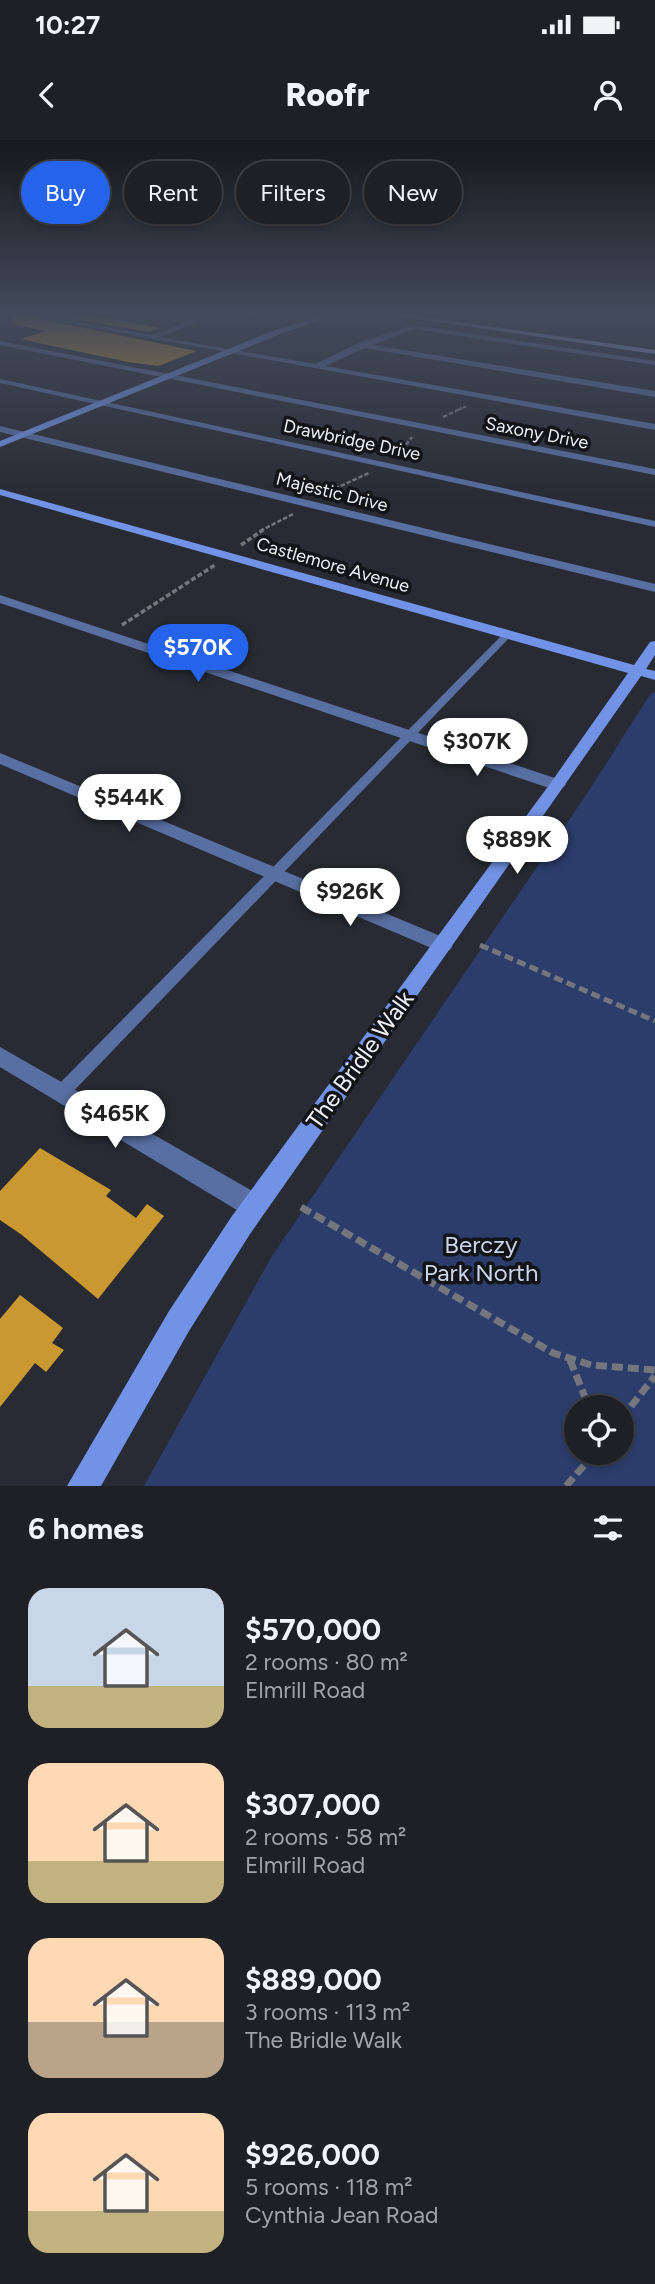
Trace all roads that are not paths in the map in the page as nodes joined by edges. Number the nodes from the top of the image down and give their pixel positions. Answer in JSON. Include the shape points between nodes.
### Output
{"nodes":[{"id":1,"x":163,"y":378,"type":"edge"},
{"id":2,"x":177,"y":378,"type":"edge"},
{"id":3,"x":374,"y":378,"type":"edge"},
{"id":4,"x":558,"y":378,"type":"edge"},
{"id":5,"x":0,"y":381,"type":"edge"},
{"id":6,"x":655,"y":394,"type":"edge"},
{"id":7,"x":100,"y":403,"type":"junction"},
{"id":8,"x":655,"y":427,"type":"edge"},
{"id":9,"x":0,"y":429,"type":"edge"},
{"id":10,"x":24,"y":435,"type":"junction"},
{"id":11,"x":0,"y":444,"type":"edge"},
{"id":12,"x":655,"y":472,"type":"edge"},
{"id":13,"x":0,"y":493,"type":"edge"},
{"id":14,"x":655,"y":524,"type":"edge"},
{"id":15,"x":655,"y":588,"type":"edge"},
{"id":16,"x":0,"y":599,"type":"edge"},
{"id":17,"x":508,"y":634,"type":"junction"},
{"id":18,"x":655,"y":645,"type":"edge"},
{"id":19,"x":637,"y":670,"type":"junction"},
{"id":20,"x":655,"y":676,"type":"edge"},
{"id":21,"x":407,"y":735,"type":"junction"},
{"id":22,"x":0,"y":758,"type":"edge"},
{"id":23,"x":558,"y":785,"type":"junction"},
{"id":24,"x":273,"y":873,"type":"junction"},
{"id":25,"x":443,"y":945,"type":"junction"},
{"id":26,"x":2,"y":1060,"type":"edge"},
{"id":27,"x":61,"y":1093,"type":"junction"},
{"id":28,"x":254,"y":1206,"type":"junction"},
{"id":29,"x":83,"y":1486,"type":"edge"}],
"edges":[{"from":1,"to":7,"type":"street"},
{"from":2,"to":12,"type":"street","name":"Saxony Drive"},
{"from":3,"to":8,"type":"street"},
{"from":4,"to":6,"type":"street"},
{"from":5,"to":7,"type":"street","name":"Drawbridge Drive"},
{"from":7,"to":10,"type":"street"},
{"from":7,"to":14,"type":"street","name":"Drawbridge Drive"},
{"from":9,"to":10,"type":"street","name":"Majestic Drive"},
{"from":10,"to":11,"type":"street"},
{"from":10,"to":15,"type":"street","name":"Majestic Drive"},
{"from":13,"to":17,"type":"street","name":"Castlemore Avenue"},
{"from":16,"to":21,"type":"street"},
{"from":17,"to":19,"type":"street","name":"Castlemore Avenue"},
{"from":17,"to":21,"type":"lane"},
{"from":18,"to":19,"type":"street","name":"The Bridle Walk"},
{"from":19,"to":20,"type":"street","name":"Castlemore Avenue"},
{"from":19,"to":23,"type":"street","name":"The Bridle Walk"},
{"from":21,"to":23,"type":"street"},
{"from":21,"to":24,"type":"lane"},
{"from":22,"to":24,"type":"street"},
{"from":23,"to":25,"type":"street","name":"The Bridle Walk"},
{"from":24,"to":25,"type":"street"},
{"from":24,"to":27,"type":"lane"},
{"from":25,"to":28,"type":"street","name":"The Bridle Walk"},
{"from":26,"to":27,"type":"street"},
{"from":27,"to":28,"type":"street"},
{"from":28,"to":29,"type":"street","name":"The Bridle Walk","via":[[179,1321]]}]}
